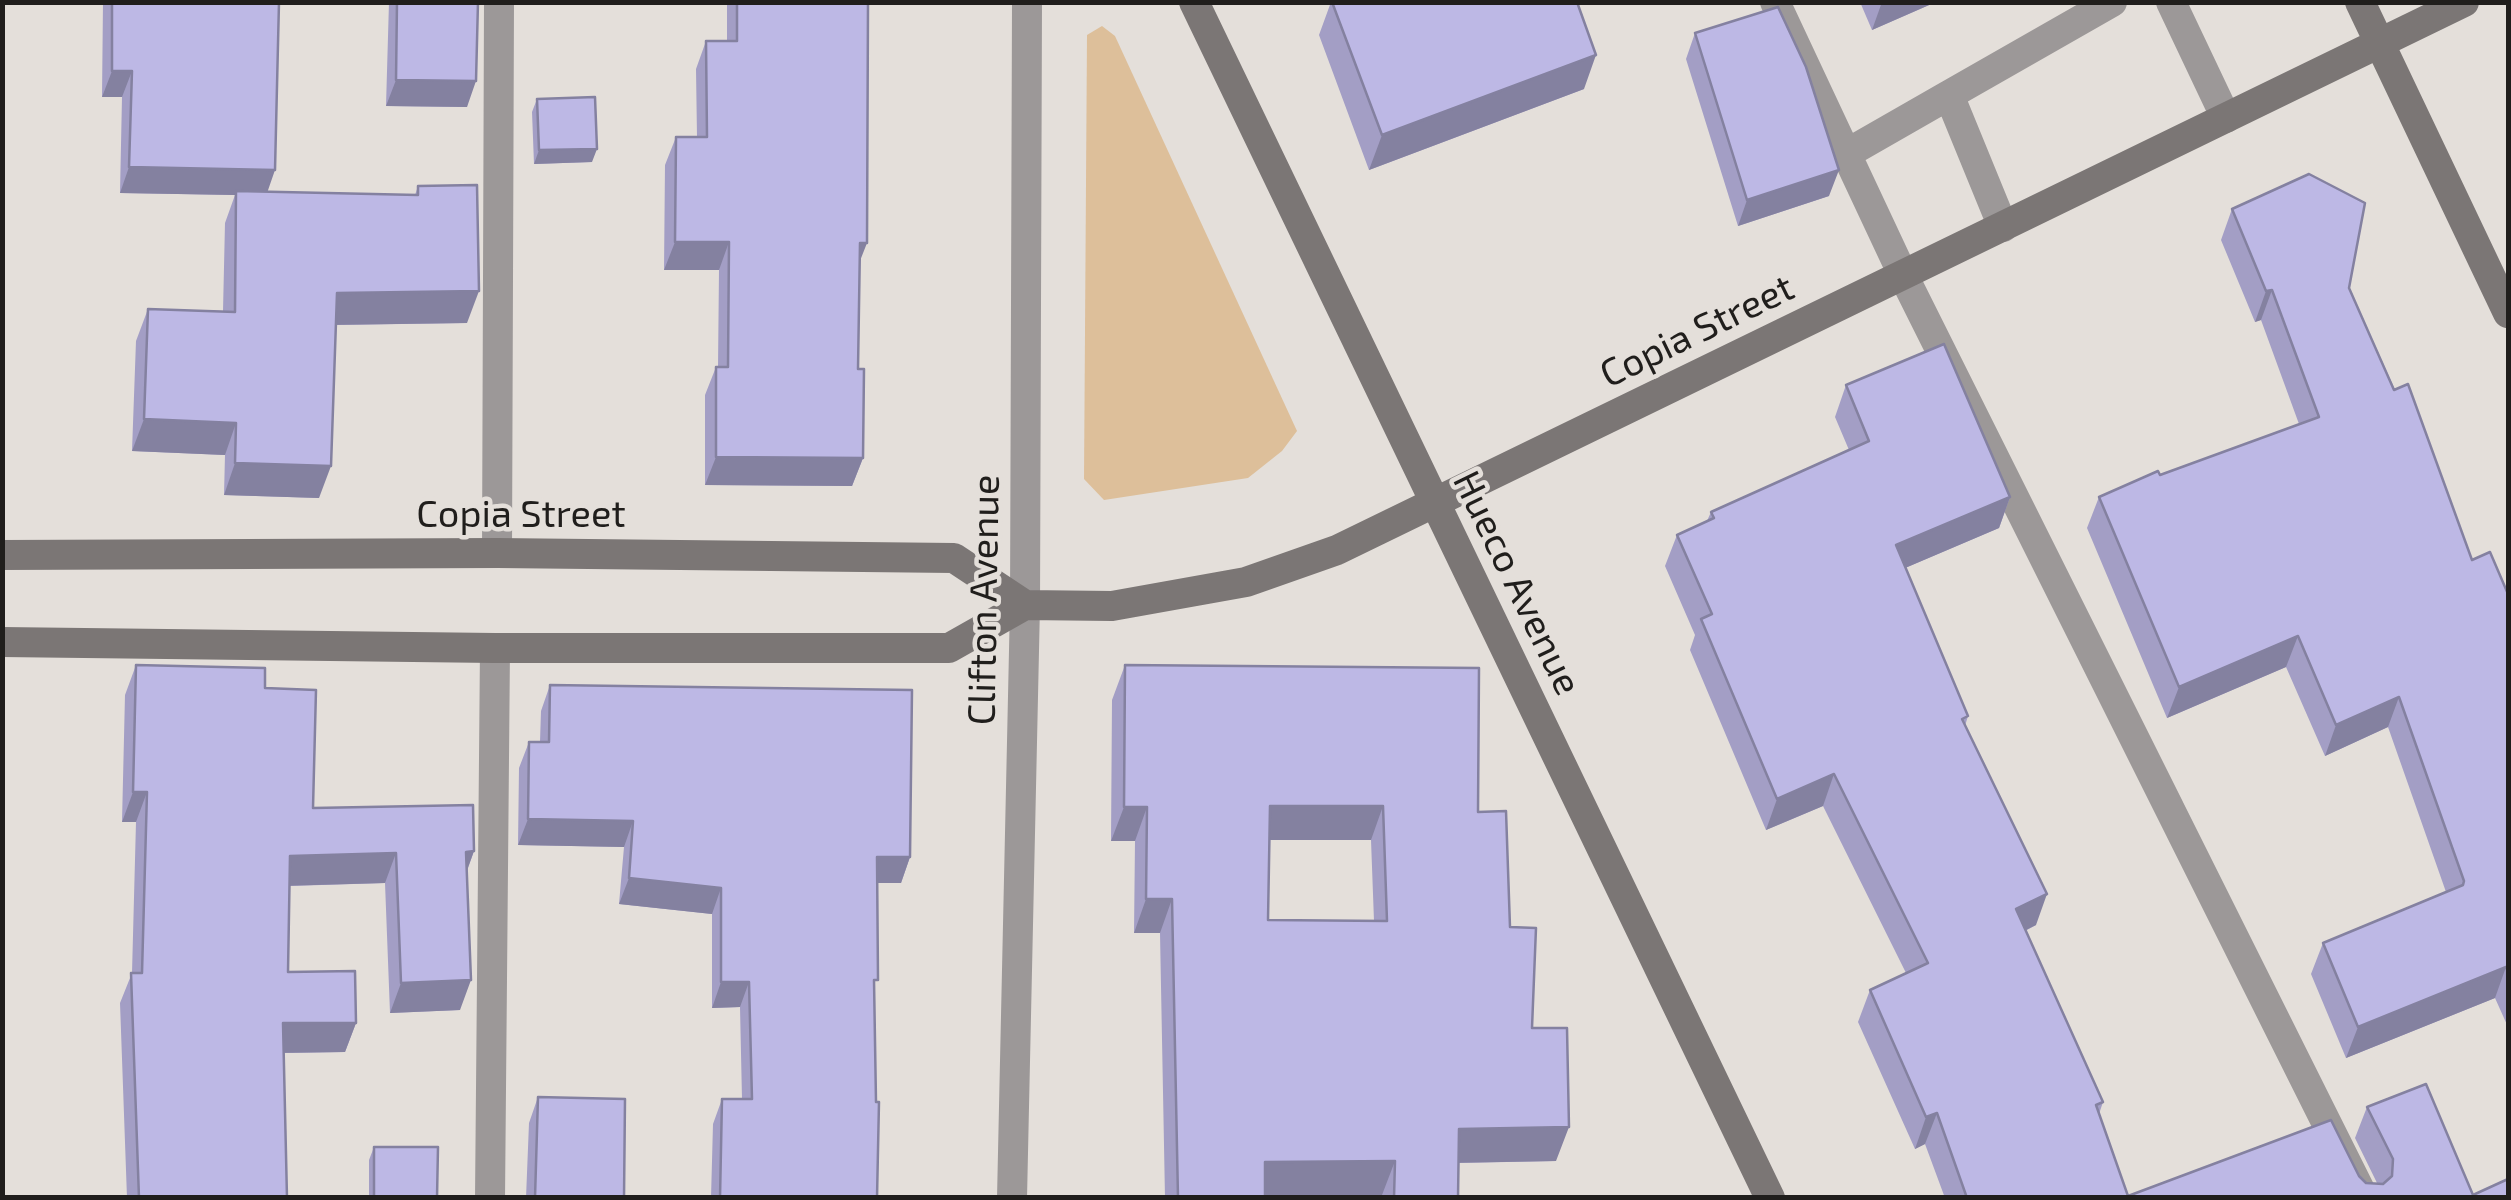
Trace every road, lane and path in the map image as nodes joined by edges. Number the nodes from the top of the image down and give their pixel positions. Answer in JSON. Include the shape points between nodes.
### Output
{"nodes":[{"id":1,"x":498,"y":2,"type":"edge"},
{"id":2,"x":1027,"y":2,"type":"edge"},
{"id":3,"x":1194,"y":2,"type":"edge"},
{"id":4,"x":1775,"y":2,"type":"edge"},
{"id":5,"x":2112,"y":2,"type":"edge"},
{"id":6,"x":2171,"y":2,"type":"edge"},
{"id":7,"x":2360,"y":2,"type":"edge"},
{"id":8,"x":2464,"y":2,"type":"edge"},
{"id":9,"x":2379,"y":43,"type":"junction"},
{"id":10,"x":1949,"y":95,"type":"junction"},
{"id":11,"x":2226,"y":118,"type":"junction"},
{"id":12,"x":1846,"y":154,"type":"junction"},
{"id":13,"x":2003,"y":226,"type":"junction"},
{"id":14,"x":1904,"y":275,"type":"junction"},
{"id":15,"x":2508,"y":314,"type":"edge"},
{"id":16,"x":1434,"y":503,"type":"junction"},
{"id":17,"x":497,"y":553,"type":"junction"},
{"id":18,"x":2,"y":555,"type":"edge"},
{"id":19,"x":1025,"y":605,"type":"junction"},
{"id":20,"x":2,"y":642,"type":"edge"},
{"id":21,"x":495,"y":648,"type":"junction"},
{"id":22,"x":490,"y":1198,"type":"edge"},
{"id":23,"x":1012,"y":1198,"type":"edge"},
{"id":24,"x":1770,"y":1198,"type":"edge"},
{"id":25,"x":2364,"y":1198,"type":"edge"}],
"edges":[{"from":1,"to":17,"type":"street"},
{"from":2,"to":19,"type":"street","name":"Clifton Avenue"},
{"from":3,"to":16,"type":"main road","name":"Hueco Avenue"},
{"from":4,"to":12,"type":"street"},
{"from":5,"to":10,"type":"street"},
{"from":6,"to":11,"type":"street"},
{"from":7,"to":9,"type":"main road"},
{"from":8,"to":9,"type":"main road","name":"Copia Street"},
{"from":9,"to":11,"type":"main road","name":"Copia Street"},
{"from":9,"to":15,"type":"main road"},
{"from":10,"to":12,"type":"street"},
{"from":10,"to":13,"type":"street"},
{"from":11,"to":13,"type":"main road","name":"Copia Street"},
{"from":12,"to":14,"type":"street"},
{"from":13,"to":14,"type":"main road","name":"Copia Street"},
{"from":14,"to":16,"type":"main road","name":"Copia Street"},
{"from":14,"to":25,"type":"street"},
{"from":16,"to":19,"type":"main road","name":"Copia Street","via":[[1337,550],[1246,582],[1112,606]]},
{"from":16,"to":24,"type":"main road","name":"Hueco Avenue"},
{"from":17,"to":18,"type":"main road","name":"Copia Street"},
{"from":17,"to":19,"type":"main road","name":"Copia Street","via":[[954,558]]},
{"from":19,"to":21,"type":"main road","via":[[949,648]]},
{"from":19,"to":23,"type":"street","name":"Clifton Avenue"},
{"from":20,"to":21,"type":"main road"},
{"from":21,"to":22,"type":"street"}]}
